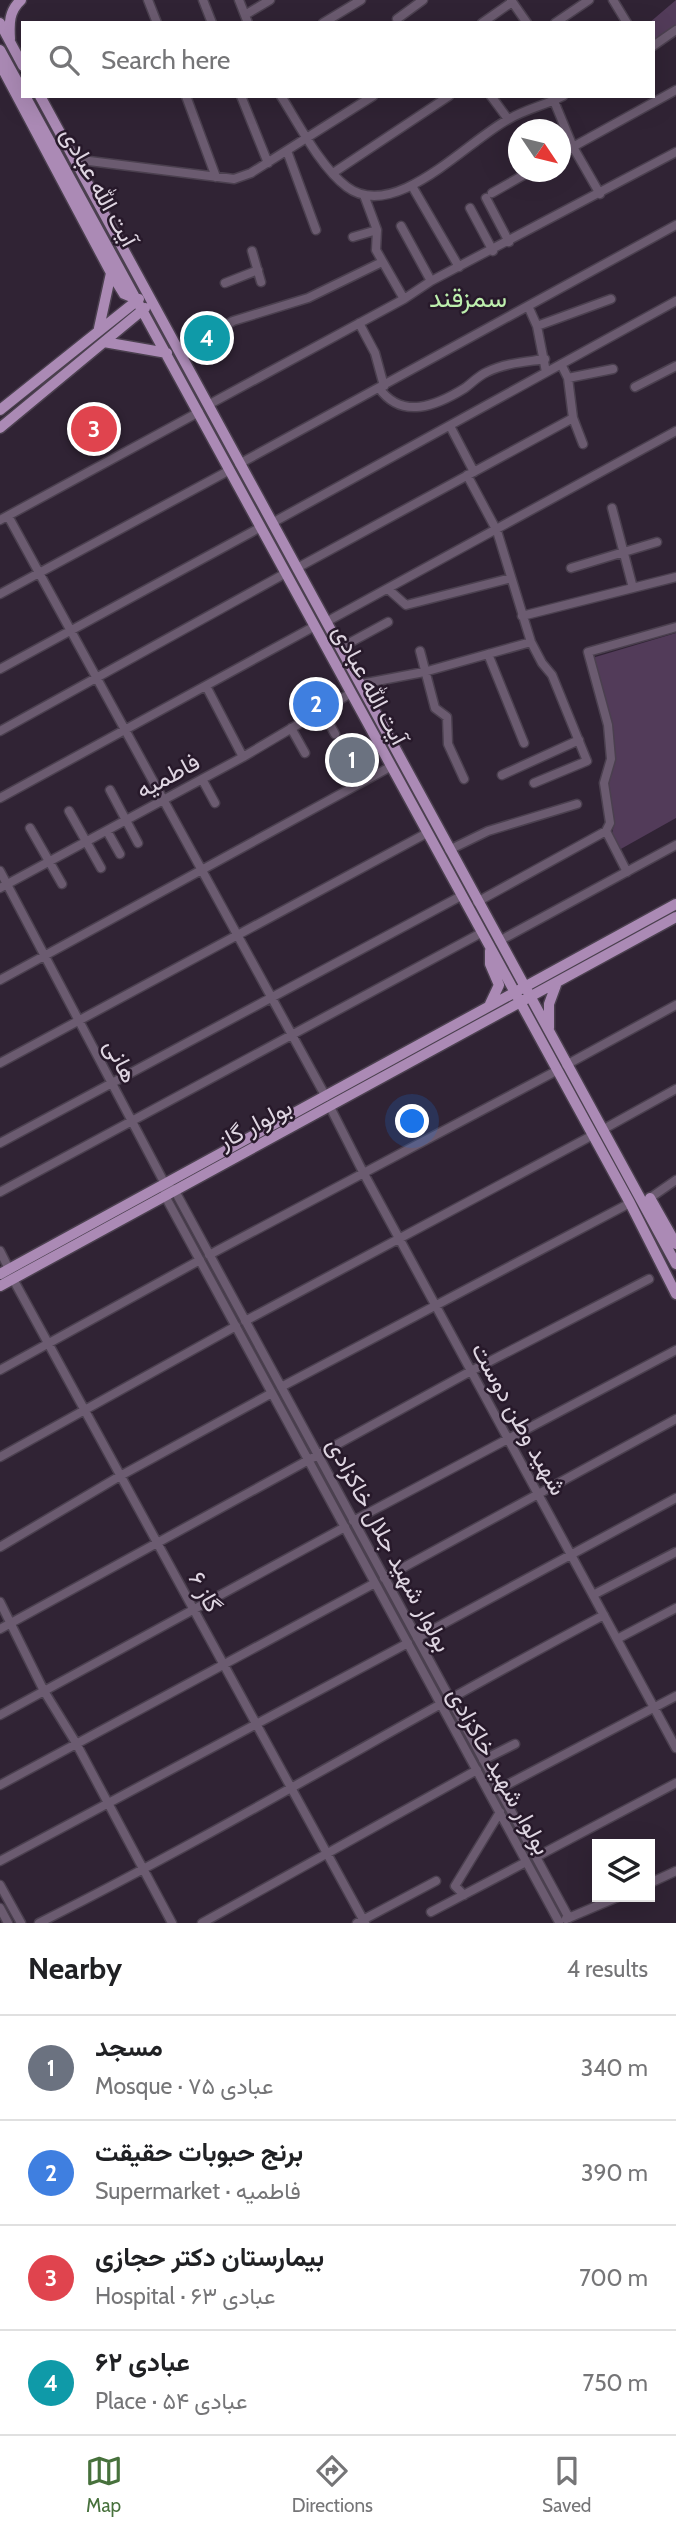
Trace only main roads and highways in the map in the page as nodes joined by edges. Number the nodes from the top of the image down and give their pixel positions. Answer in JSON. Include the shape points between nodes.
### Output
{"nodes":[{"id":1,"x":21,"y":0,"type":"edge"},
{"id":2,"x":0,"y":23,"type":"edge"},
{"id":3,"x":10,"y":43,"type":"junction"},
{"id":4,"x":2,"y":57,"type":"edge"},
{"id":5,"x":21,"y":60,"type":"edge"},
{"id":6,"x":21,"y":89,"type":"edge"},
{"id":7,"x":21,"y":95,"type":"edge"},
{"id":8,"x":23,"y":98,"type":"edge"},
{"id":9,"x":26,"y":98,"type":"edge"},
{"id":10,"x":42,"y":98,"type":"edge"},
{"id":11,"x":111,"y":273,"type":"junction"},
{"id":12,"x":136,"y":299,"type":"junction"},
{"id":13,"x":150,"y":299,"type":"junction"},
{"id":14,"x":143,"y":313,"type":"junction"},
{"id":15,"x":99,"y":328,"type":"junction"},
{"id":16,"x":104,"y":342,"type":"junction"},
{"id":17,"x":167,"y":353,"type":"junction"},
{"id":18,"x":203,"y":409,"type":"junction"},
{"id":19,"x":0,"y":410,"type":"edge"},
{"id":20,"x":0,"y":428,"type":"edge"},
{"id":21,"x":234,"y":467,"type":"junction"},
{"id":22,"x":676,"y":904,"type":"edge"},
{"id":23,"x":676,"y":917,"type":"edge"},
{"id":24,"x":488,"y":947,"type":"junction"},
{"id":25,"x":556,"y":984,"type":"junction"},
{"id":26,"x":520,"y":990,"type":"junction"},
{"id":27,"x":526,"y":1001,"type":"junction"},
{"id":28,"x":476,"y":1016,"type":"junction"},
{"id":29,"x":551,"y":1035,"type":"junction"},
{"id":30,"x":562,"y":1067,"type":"junction"},
{"id":31,"x":328,"y":1102,"type":"junction"},
{"id":32,"x":598,"y":1133,"type":"junction"},
{"id":33,"x":650,"y":1198,"type":"road end"},
{"id":34,"x":656,"y":1226,"type":"junction"},
{"id":35,"x":669,"y":1232,"type":"junction"},
{"id":36,"x":676,"y":1244,"type":"edge"},
{"id":37,"x":676,"y":1264,"type":"edge"},
{"id":38,"x":664,"y":1271,"type":"junction"},
{"id":39,"x":7,"y":1274,"type":"edge"},
{"id":40,"x":0,"y":1286,"type":"edge"},
{"id":41,"x":676,"y":1294,"type":"edge"}],
"edges":[{"from":1,"to":3,"type":"main road","via":[[9,22]]},
{"from":2,"to":3,"type":"main road"},
{"from":3,"to":5,"type":"main road"},
{"from":4,"to":6,"type":"main road","name":"آیت الله عبادی"},
{"from":4,"to":7,"type":"main road"},
{"from":8,"to":11,"type":"main road"},
{"from":9,"to":12,"type":"main road","name":"آیت الله عبادی"},
{"from":10,"to":13,"type":"main road","name":"آیت الله عبادی"},
{"from":11,"to":12,"type":"main road","via":[[124,294]]},
{"from":11,"to":15,"type":"main road"},
{"from":12,"to":13,"type":"main road"},
{"from":12,"to":14,"type":"main road","name":"آیت الله عبادی"},
{"from":12,"to":15,"type":"main road"},
{"from":13,"to":14,"type":"main road"},
{"from":13,"to":18,"type":"main road","name":"آیت الله عبادی"},
{"from":14,"to":16,"type":"main road"},
{"from":14,"to":17,"type":"main road","name":"آیت الله عبادی"},
{"from":15,"to":19,"type":"main road"},
{"from":16,"to":17,"type":"main road"},
{"from":16,"to":20,"type":"main road"},
{"from":17,"to":18,"type":"main road","name":"آیت الله عبادی"},
{"from":18,"to":21,"type":"main road","name":"آیت الله عبادی"},
{"from":21,"to":24,"type":"main road","name":"آیت الله عبادی","via":[[261,527]]},
{"from":21,"to":26,"type":"main road","name":"آیت الله عبادی","via":[[297,568],[499,942]]},
{"from":22,"to":26,"type":"main road","name":"بولوار گاز"},
{"from":23,"to":25,"type":"main road","name":"بولوار گاز"},
{"from":24,"to":26,"type":"main road","name":"آیت الله عبادی"},
{"from":24,"to":28,"type":"main road","via":[[499,991]]},
{"from":25,"to":27,"type":"main road","name":"بولوار گاز"},
{"from":25,"to":29,"type":"main road","via":[[549,1004]]},
{"from":26,"to":27,"type":"main road","name":"آیت الله عبادی"},
{"from":26,"to":28,"type":"main road","name":"بولوار گاز"},
{"from":27,"to":29,"type":"main road","name":"آیت الله عبادی"},
{"from":27,"to":30,"type":"main road","name":"آیت الله عبادی"},
{"from":27,"to":31,"type":"main road","name":"بولوار گاز"},
{"from":28,"to":31,"type":"main road","name":"بولوار گاز"},
{"from":29,"to":30,"type":"main road","name":"آیت الله عبادی"},
{"from":30,"to":32,"type":"main road","name":"آیت الله عبادی"},
{"from":31,"to":39,"type":"main road","name":"بولوار گاز","via":[[165,1184]]},
{"from":31,"to":39,"type":"main road","name":"بولوار گاز","via":[[170,1194]]},
{"from":32,"to":34,"type":"main road","name":"آیت الله عبادی"},
{"from":32,"to":38,"type":"main road","name":"آیت الله عبادی"},
{"from":33,"to":35,"type":"main road"},
{"from":34,"to":35,"type":"main road"},
{"from":34,"to":37,"type":"main road","name":"آیت الله عبادی"},
{"from":35,"to":36,"type":"main road"},
{"from":37,"to":38,"type":"main road"},
{"from":38,"to":41,"type":"main road","name":"آیت الله عبادی"},
{"from":39,"to":40,"type":"main road","name":"بولوار گاز"}]}
